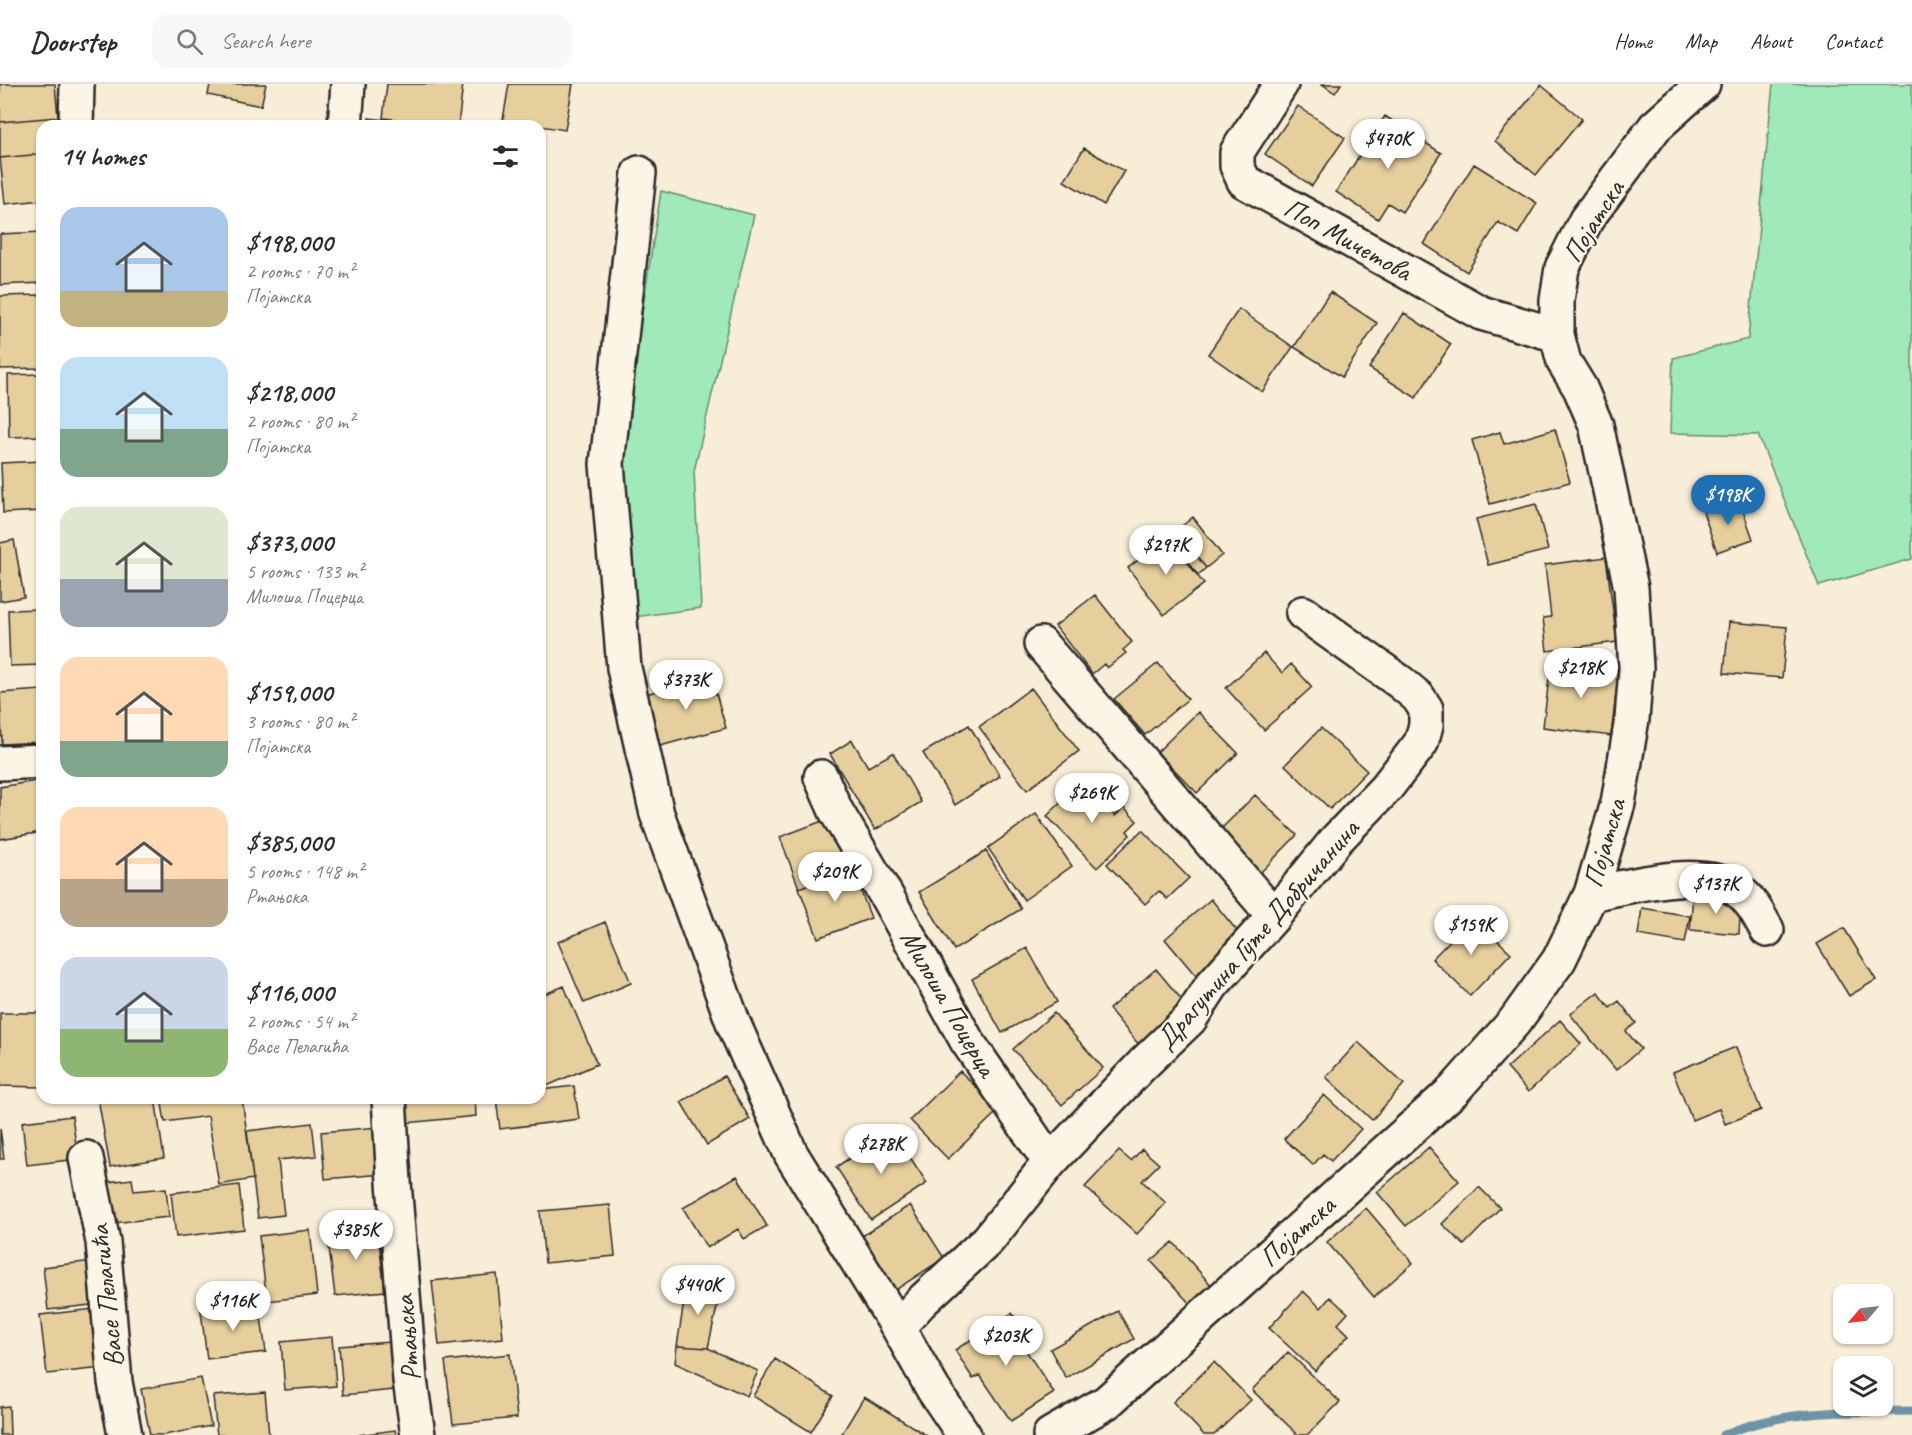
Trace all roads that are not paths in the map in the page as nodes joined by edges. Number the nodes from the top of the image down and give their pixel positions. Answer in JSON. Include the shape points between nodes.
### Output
{"nodes":[{"id":1,"x":76,"y":84,"type":"edge"},
{"id":2,"x":348,"y":84,"type":"edge"},
{"id":3,"x":1281,"y":84,"type":"edge"},
{"id":4,"x":1703,"y":84,"type":"edge"},
{"id":5,"x":76,"y":120,"type":"edge"},
{"id":6,"x":345,"y":120,"type":"edge"},
{"id":7,"x":639,"y":173,"type":"dead end"},
{"id":8,"x":1557,"y":335,"type":"junction"},
{"id":9,"x":1303,"y":613,"type":"dead end"},
{"id":10,"x":1041,"y":644,"type":"dead end"},
{"id":11,"x":36,"y":761,"type":"edge"},
{"id":12,"x":0,"y":763,"type":"edge"},
{"id":13,"x":821,"y":777,"type":"dead end"},
{"id":14,"x":1591,"y":894,"type":"junction"},
{"id":15,"x":1274,"y":916,"type":"junction"},
{"id":16,"x":1767,"y":930,"type":"dead end"},
{"id":17,"x":389,"y":1104,"type":"edge"},
{"id":18,"x":86,"y":1158,"type":"dead end"},
{"id":19,"x":1050,"y":1162,"type":"junction"},
{"id":20,"x":898,"y":1327,"type":"junction"},
{"id":21,"x":124,"y":1435,"type":"edge"},
{"id":22,"x":418,"y":1435,"type":"edge"},
{"id":23,"x":964,"y":1435,"type":"edge"},
{"id":24,"x":1050,"y":1435,"type":"edge"}],
"edges":[{"from":1,"to":5,"type":"street"},
{"from":2,"to":6,"type":"street"},
{"from":3,"to":8,"type":"street","name":"Поп Мичетова","via":[[1237,152],[1237,166],[1244,181],[1481,313]]},
{"from":4,"to":8,"type":"street","name":"Појатска","via":[[1655,127],[1587,220],[1562,268]]},
{"from":7,"to":20,"type":"street","via":[[607,464],[624,668],[657,814],[734,1025],[790,1154]]},
{"from":8,"to":14,"type":"street","name":"Појатска","via":[[1564,362],[1596,424],[1632,599],[1636,668],[1632,719],[1618,803]]},
{"from":9,"to":15,"type":"street","name":"Драгутина Гуте Добричанина","via":[[1418,697],[1426,709],[1426,725],[1421,743],[1386,788],[1336,840]]},
{"from":10,"to":15,"type":"street"},
{"from":11,"to":12,"type":"street"},
{"from":13,"to":19,"type":"street","name":"Милоша Поцерца","via":[[836,811],[967,1041]]},
{"from":14,"to":16,"type":"street","via":[[1648,881],[1714,880],[1744,896]]},
{"from":14,"to":24,"type":"street","name":"Појатска","via":[[1559,960],[1515,1021],[1454,1090],[1107,1402]]},
{"from":15,"to":19,"type":"street","name":"Драгутина Гуте Добричанина","via":[[1212,985],[1190,1019]]},
{"from":17,"to":22,"type":"street","name":"Ртањска","via":[[410,1380]]},
{"from":18,"to":21,"type":"street","name":"Васе Пелагића","via":[[103,1242],[115,1382]]},
{"from":19,"to":20,"type":"street","name":"Драгутина Гуте Добричанина","via":[[988,1240]]},
{"from":20,"to":23,"type":"street"}]}
